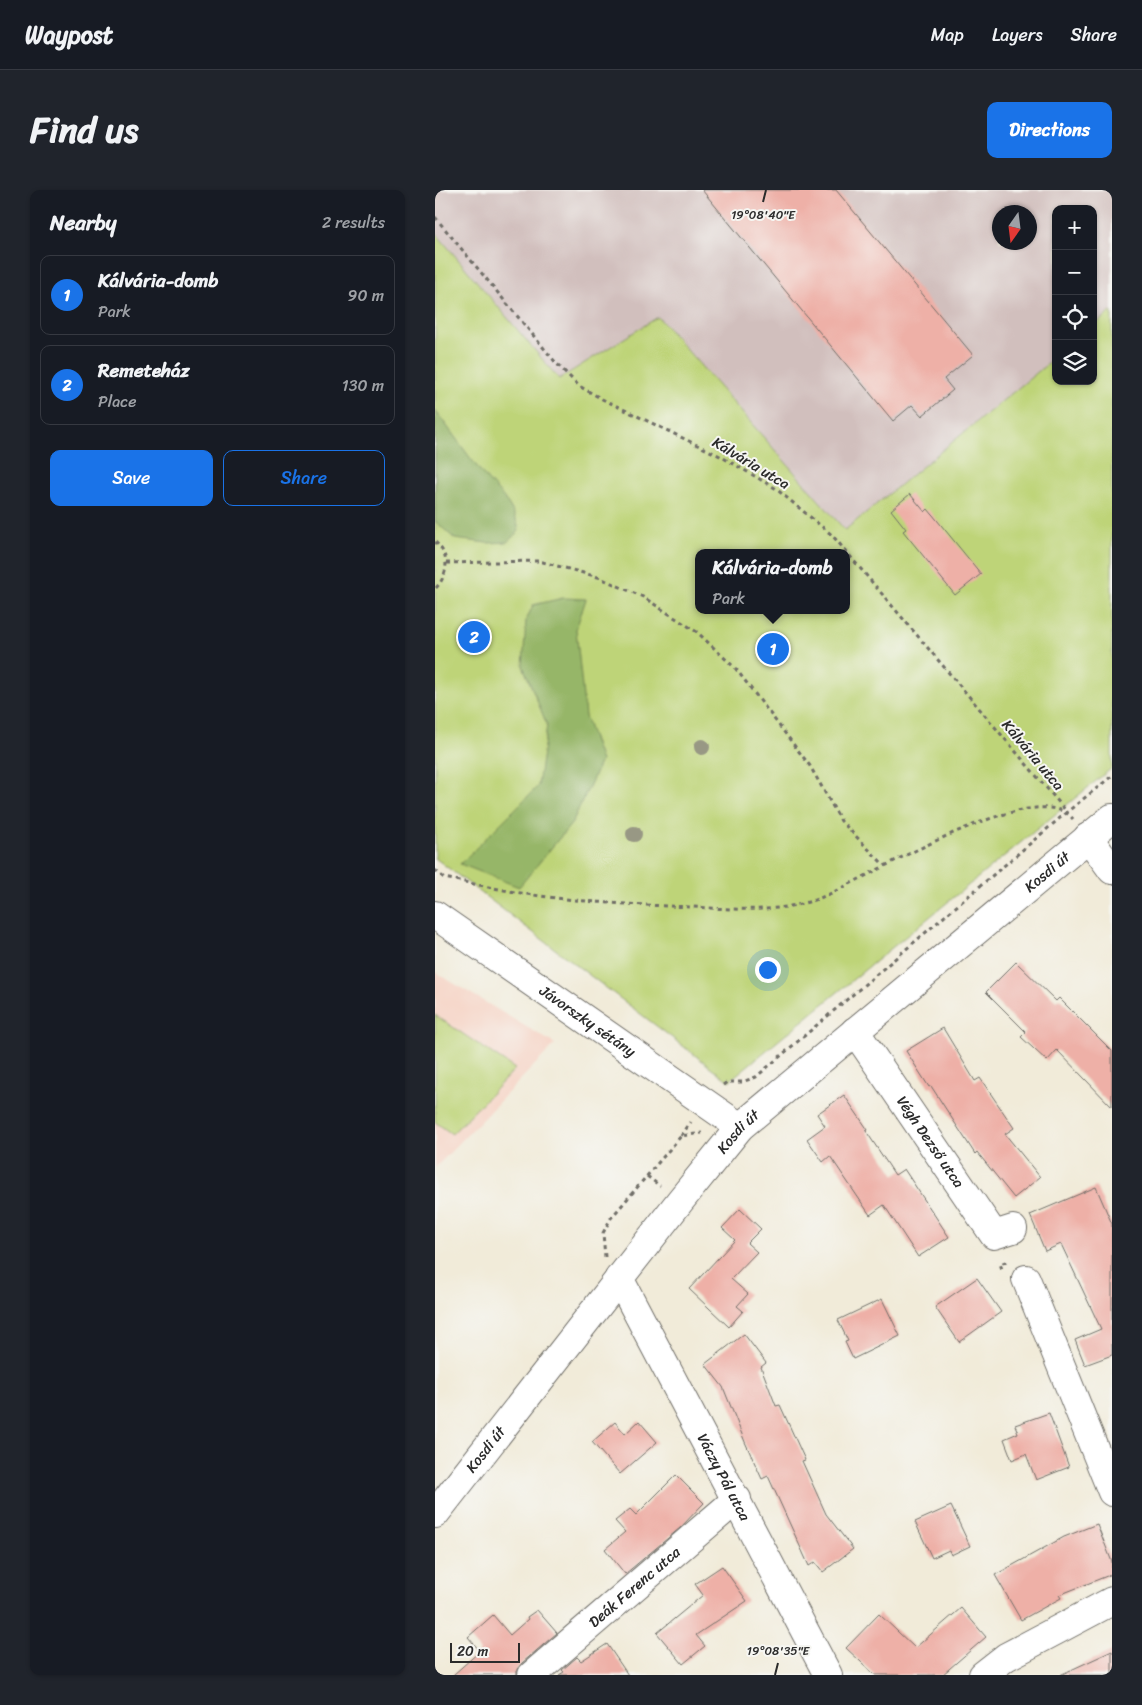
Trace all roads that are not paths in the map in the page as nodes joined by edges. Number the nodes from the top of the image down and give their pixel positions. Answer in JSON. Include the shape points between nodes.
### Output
{"nodes":[{"id":1,"x":1112,"y":818,"type":"edge"},
{"id":2,"x":1088,"y":837,"type":"junction"},
{"id":3,"x":1112,"y":870,"type":"edge"},
{"id":4,"x":435,"y":915,"type":"edge"},
{"id":5,"x":855,"y":1032,"type":"junction"},
{"id":6,"x":740,"y":1127,"type":"junction"},
{"id":7,"x":1013,"y":1229,"type":"dead end"},
{"id":8,"x":619,"y":1278,"type":"junction"},
{"id":9,"x":1026,"y":1279,"type":"dead end"},
{"id":10,"x":1112,"y":1492,"type":"edge"},
{"id":11,"x":737,"y":1500,"type":"junction"},
{"id":12,"x":435,"y":1514,"type":"edge"},
{"id":13,"x":1112,"y":1601,"type":"edge"},
{"id":14,"x":532,"y":1675,"type":"edge"},
{"id":15,"x":828,"y":1675,"type":"edge"},
{"id":16,"x":983,"y":1675,"type":"edge"}],
"edges":[{"from":1,"to":2,"type":"street","name":"Kosdi út"},
{"from":2,"to":3,"type":"street"},
{"from":2,"to":5,"type":"street","name":"Kosdi út"},
{"from":4,"to":6,"type":"street","name":"Jávorszky sétány"},
{"from":5,"to":6,"type":"street","name":"Kosdi út"},
{"from":5,"to":7,"type":"street","name":"Végh Dezső utca","via":[[994,1236]]},
{"from":6,"to":8,"type":"street","name":"Kosdi út"},
{"from":8,"to":11,"type":"street","name":"Váczy Pál utca"},
{"from":8,"to":12,"type":"street","name":"Kosdi út"},
{"from":9,"to":10,"type":"street"},
{"from":11,"to":14,"type":"street","name":"Deák Ferenc utca"},
{"from":11,"to":15,"type":"street","name":"Váczy Pál utca"},
{"from":13,"to":16,"type":"street","via":[[1006,1657]]}]}
